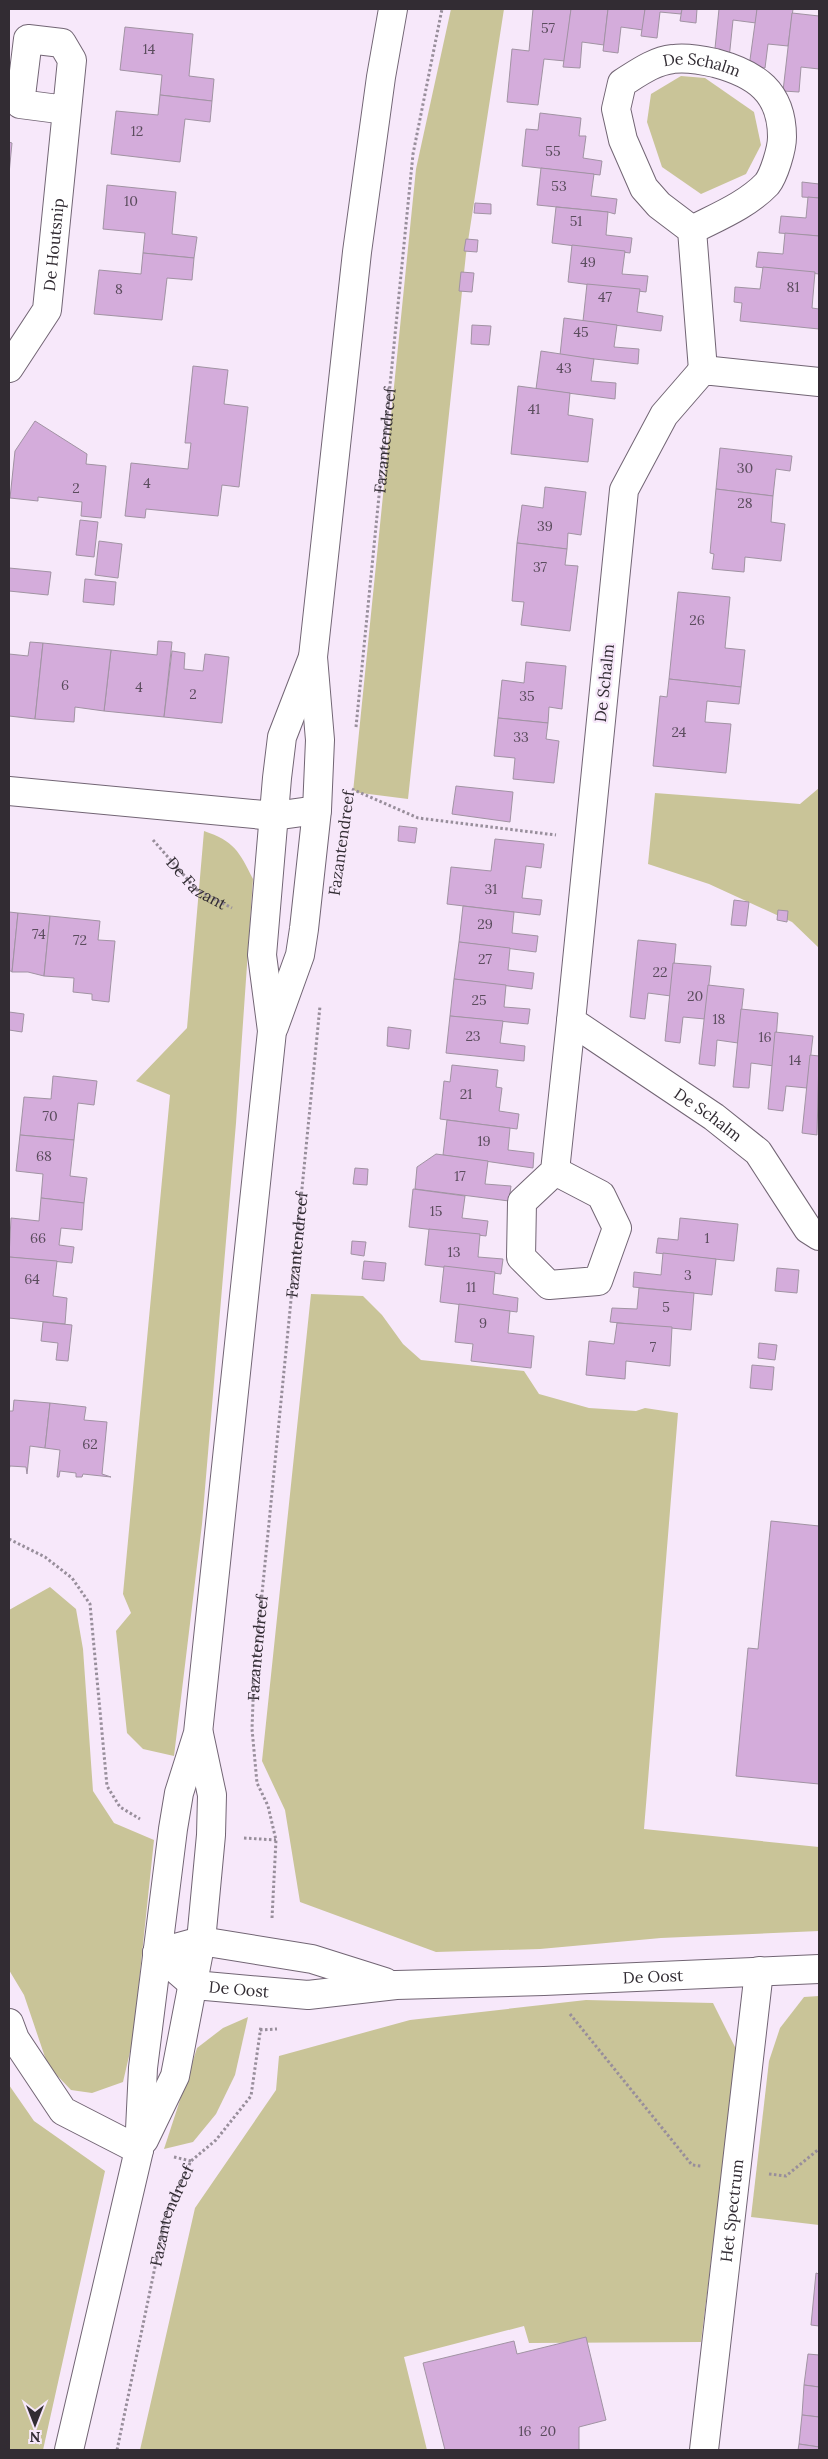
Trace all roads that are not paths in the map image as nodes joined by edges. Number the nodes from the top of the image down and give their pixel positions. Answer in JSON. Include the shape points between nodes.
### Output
{"nodes":[{"id":1,"x":393,"y":9,"type":"edge"},
{"id":2,"x":66,"y":110,"type":"dead end"},
{"id":3,"x":692,"y":230,"type":"junction"},
{"id":4,"x":9,"y":368,"type":"edge"},
{"id":5,"x":703,"y":370,"type":"junction"},
{"id":6,"x":819,"y":382,"type":"edge"},
{"id":7,"x":313,"y":657,"type":"junction"},
{"id":8,"x":9,"y":791,"type":"edge"},
{"id":9,"x":317,"y":810,"type":"junction"},
{"id":10,"x":274,"y":816,"type":"junction"},
{"id":11,"x":570,"y":1021,"type":"junction"},
{"id":12,"x":272,"y":1031,"type":"junction"},
{"id":13,"x":555,"y":1170,"type":"dead end"},
{"id":14,"x":819,"y":1236,"type":"edge"},
{"id":15,"x":198,"y":1733,"type":"junction"},
{"id":16,"x":201,"y":1941,"type":"junction"},
{"id":17,"x":157,"y":1953,"type":"junction"},
{"id":18,"x":819,"y":1969,"type":"edge"},
{"id":19,"x":759,"y":1971,"type":"junction"},
{"id":20,"x":194,"y":1984,"type":"junction"},
{"id":21,"x":396,"y":1985,"type":"junction"},
{"id":22,"x":9,"y":2024,"type":"edge"},
{"id":23,"x":138,"y":2150,"type":"junction"},
{"id":24,"x":69,"y":2450,"type":"edge"},
{"id":25,"x":704,"y":2450,"type":"edge"}],
"edges":[{"from":1,"to":7,"type":"street","name":"Fazantendreef","via":[[357,252]]},
{"from":2,"to":4,"type":"street","name":"De Houtsnip","via":[[47,310]]},
{"from":3,"to":3,"type":"street","name":"De Schalm","via":[[659,205],[644,188],[623,140],[616,109],[622,83],[644,68],[673,58],[698,59],[752,76],[771,96],[782,119],[782,148],[768,183],[735,208]]},
{"from":3,"to":5,"type":"street"},
{"from":5,"to":6,"type":"street"},
{"from":5,"to":11,"type":"street","name":"De Schalm","via":[[664,415],[624,490]]},
{"from":7,"to":9,"type":"street","name":"Fazantendreef","via":[[320,740]]},
{"from":7,"to":10,"type":"street","name":"Fazantendreef","via":[[282,737]]},
{"from":8,"to":10,"type":"street"},
{"from":9,"to":10,"type":"street"},
{"from":9,"to":12,"type":"street","name":"Fazantendreef","via":[[300,955]]},
{"from":10,"to":12,"type":"street","name":"Fazantendreef","via":[[262,955]]},
{"from":11,"to":13,"type":"street","name":"De Schalm"},
{"from":11,"to":14,"type":"street","name":"De Schalm","via":[[714,1117],[758,1152],[808,1229]]},
{"from":12,"to":15,"type":"street","name":"Fazantendreef"},
{"from":15,"to":16,"type":"street","name":"Fazantendreef","via":[[212,1795]]},
{"from":15,"to":17,"type":"street","name":"Fazantendreef","via":[[179,1793]]},
{"from":16,"to":17,"type":"street","name":"De Oost"},
{"from":16,"to":20,"type":"street","name":"Fazantendreef"},
{"from":16,"to":21,"type":"street","name":"De Oost","via":[[312,1959]]},
{"from":17,"to":20,"type":"street","name":"De Oost"},
{"from":17,"to":23,"type":"street","name":"Fazantendreef","via":[[143,2068]]},
{"from":18,"to":19,"type":"street","name":"De Oost"},
{"from":19,"to":21,"type":"street","name":"De Oost"},
{"from":19,"to":25,"type":"street","name":"Het Spectrum"},
{"from":20,"to":21,"type":"street","name":"De Oost","via":[[308,1995]]},
{"from":20,"to":23,"type":"street","name":"Fazantendreef","via":[[175,2076]]},
{"from":22,"to":23,"type":"street","via":[[15,2039],[63,2111]]},
{"from":23,"to":24,"type":"street","name":"Fazantendreef"}]}
